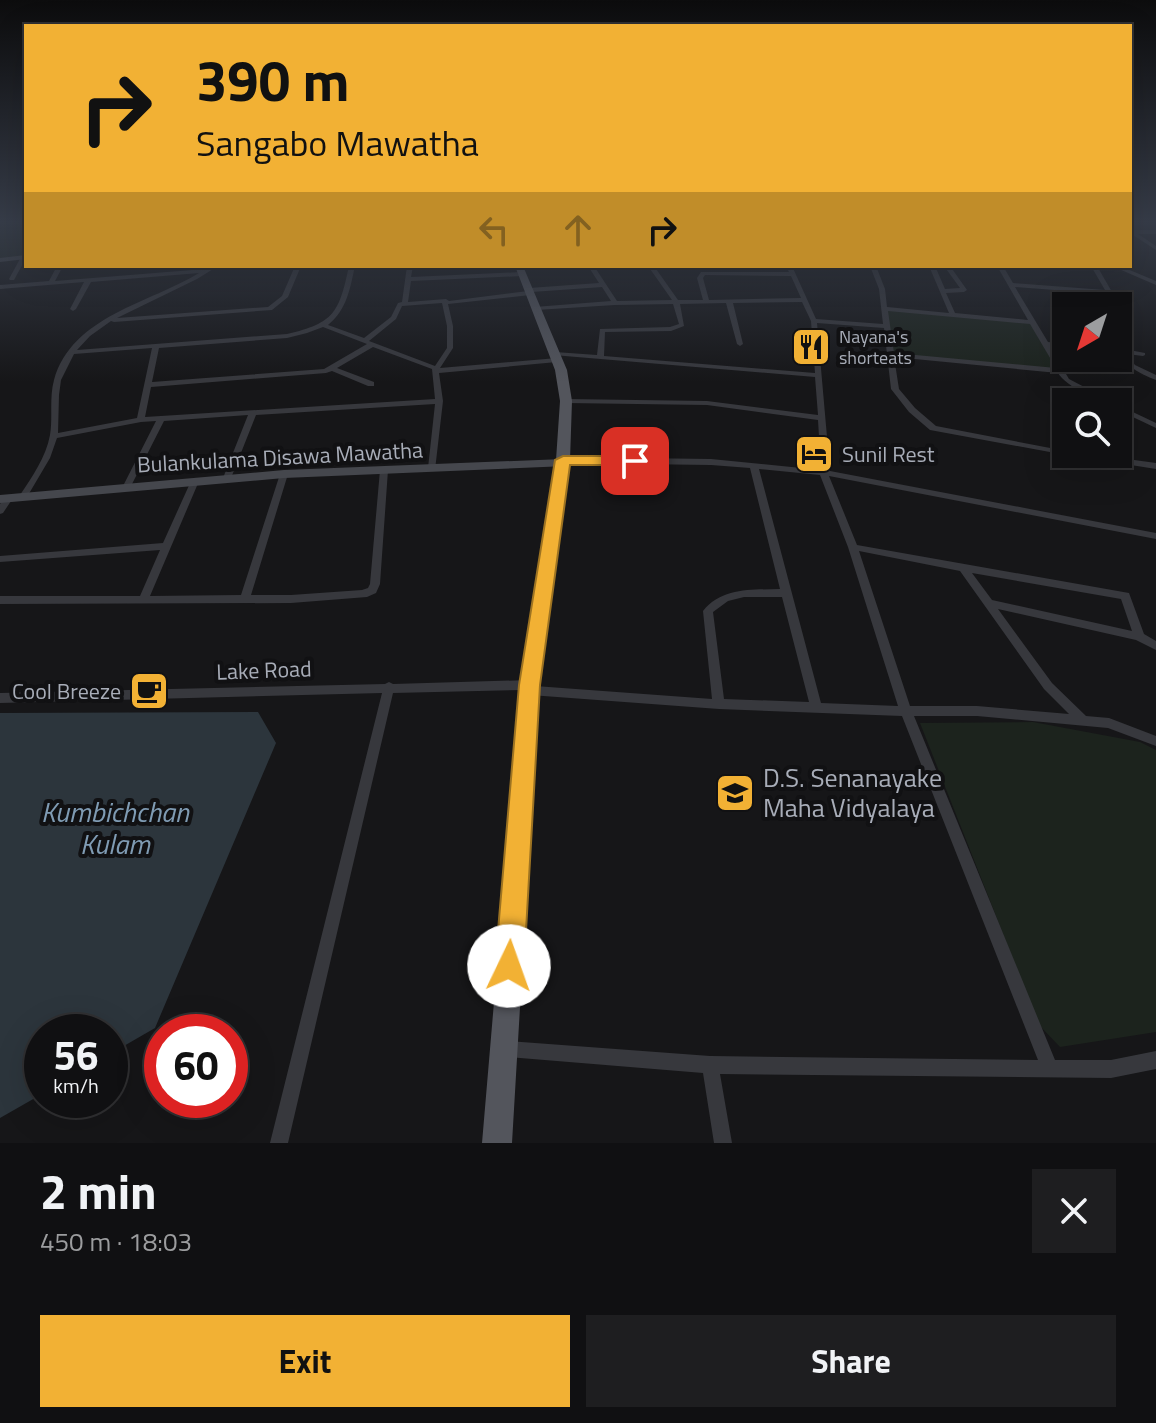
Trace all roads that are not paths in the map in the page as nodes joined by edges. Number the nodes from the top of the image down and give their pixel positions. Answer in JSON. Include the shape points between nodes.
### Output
{"nodes":[{"id":1,"x":14,"y":275,"type":"edge"},
{"id":2,"x":55,"y":275,"type":"edge"},
{"id":3,"x":144,"y":275,"type":"edge"},
{"id":4,"x":197,"y":275,"type":"edge"},
{"id":5,"x":294,"y":275,"type":"edge"},
{"id":6,"x":350,"y":275,"type":"edge"},
{"id":7,"x":409,"y":275,"type":"edge"},
{"id":8,"x":596,"y":275,"type":"edge"},
{"id":9,"x":657,"y":275,"type":"edge"},
{"id":10,"x":702,"y":275,"type":"edge"},
{"id":11,"x":793,"y":275,"type":"edge"},
{"id":12,"x":876,"y":275,"type":"edge"},
{"id":13,"x":936,"y":275,"type":"edge"},
{"id":14,"x":954,"y":275,"type":"edge"},
{"id":15,"x":1005,"y":275,"type":"edge"},
{"id":16,"x":1099,"y":275,"type":"edge"},
{"id":17,"x":447,"y":277,"type":"joint"},
{"id":18,"x":12,"y":279,"type":"dead end"},
{"id":19,"x":408,"y":279,"type":"junction"},
{"id":20,"x":88,"y":281,"type":"junction"},
{"id":21,"x":50,"y":284,"type":"junction"},
{"id":22,"x":602,"y":285,"type":"junction"},
{"id":23,"x":1011,"y":285,"type":"junction"},
{"id":24,"x":527,"y":286,"type":"edge"},
{"id":25,"x":0,"y":287,"type":"edge"},
{"id":26,"x":943,"y":291,"type":"junction"},
{"id":27,"x":1083,"y":291,"type":"joint"},
{"id":28,"x":804,"y":300,"type":"junction"},
{"id":29,"x":446,"y":301,"type":"junction"},
{"id":30,"x":706,"y":301,"type":"junction"},
{"id":31,"x":729,"y":301,"type":"junction"},
{"id":32,"x":676,"y":302,"type":"junction"},
{"id":33,"x":405,"y":303,"type":"junction"},
{"id":34,"x":615,"y":303,"type":"junction"},
{"id":35,"x":73,"y":309,"type":"dead end"},
{"id":36,"x":885,"y":309,"type":"junction"},
{"id":37,"x":953,"y":315,"type":"junction"},
{"id":38,"x":109,"y":320,"type":"junction"},
{"id":39,"x":814,"y":321,"type":"junction"},
{"id":40,"x":1031,"y":322,"type":"junction"},
{"id":41,"x":323,"y":325,"type":"junction"},
{"id":42,"x":888,"y":326,"type":"junction"},
{"id":43,"x":369,"y":342,"type":"junction"},
{"id":44,"x":740,"y":344,"type":"dead end"},
{"id":45,"x":1044,"y":344,"type":"junction"},
{"id":46,"x":156,"y":345,"type":"junction"},
{"id":47,"x":1052,"y":345,"type":"edge"},
{"id":48,"x":73,"y":352,"type":"junction"},
{"id":49,"x":1132,"y":352,"type":"edge"},
{"id":50,"x":1143,"y":354,"type":"dead end"},
{"id":51,"x":891,"y":355,"type":"junction"},
{"id":52,"x":556,"y":357,"type":"junction"},
{"id":53,"x":600,"y":358,"type":"junction"},
{"id":54,"x":1052,"y":358,"type":"edge"},
{"id":55,"x":1132,"y":365,"type":"edge"},
{"id":56,"x":334,"y":369,"type":"junction"},
{"id":57,"x":435,"y":369,"type":"junction"},
{"id":58,"x":1052,"y":370,"type":"edge"},
{"id":59,"x":1061,"y":372,"type":"edge"},
{"id":60,"x":818,"y":375,"type":"junction"},
{"id":61,"x":1156,"y":378,"type":"edge"},
{"id":62,"x":371,"y":384,"type":"dead end"},
{"id":63,"x":147,"y":385,"type":"junction"},
{"id":64,"x":1082,"y":388,"type":"edge"},
{"id":65,"x":439,"y":401,"type":"junction"},
{"id":66,"x":566,"y":401,"type":"junction"},
{"id":67,"x":253,"y":413,"type":"junction"},
{"id":68,"x":1132,"y":414,"type":"edge"},
{"id":69,"x":822,"y":418,"type":"junction"},
{"id":70,"x":161,"y":419,"type":"junction"},
{"id":71,"x":141,"y":420,"type":"junction"},
{"id":72,"x":1156,"y":426,"type":"edge"},
{"id":73,"x":53,"y":436,"type":"junction"},
{"id":74,"x":1052,"y":450,"type":"edge"},
{"id":75,"x":563,"y":462,"type":"junction"},
{"id":76,"x":1132,"y":462,"type":"edge"},
{"id":77,"x":754,"y":466,"type":"junction"},
{"id":78,"x":1156,"y":466,"type":"edge"},
{"id":79,"x":432,"y":468,"type":"junction"},
{"id":80,"x":384,"y":470,"type":"junction"},
{"id":81,"x":825,"y":472,"type":"junction"},
{"id":82,"x":284,"y":474,"type":"junction"},
{"id":83,"x":227,"y":478,"type":"junction"},
{"id":84,"x":195,"y":481,"type":"junction"},
{"id":85,"x":127,"y":486,"type":"junction"},
{"id":86,"x":24,"y":495,"type":"junction"},
{"id":87,"x":4,"y":499,"type":"edge"},
{"id":88,"x":0,"y":511,"type":"edge"},
{"id":89,"x":1156,"y":536,"type":"edge"},
{"id":90,"x":167,"y":546,"type":"junction"},
{"id":91,"x":853,"y":547,"type":"junction"},
{"id":92,"x":0,"y":559,"type":"edge"},
{"id":93,"x":963,"y":568,"type":"junction"},
{"id":94,"x":787,"y":593,"type":"junction"},
{"id":95,"x":144,"y":598,"type":"junction"},
{"id":96,"x":245,"y":598,"type":"junction"},
{"id":97,"x":0,"y":600,"type":"edge"},
{"id":98,"x":988,"y":603,"type":"junction"},
{"id":99,"x":1139,"y":637,"type":"junction"},
{"id":100,"x":1156,"y":646,"type":"edge"},
{"id":101,"x":389,"y":687,"type":"junction"},
{"id":102,"x":530,"y":687,"type":"junction"},
{"id":103,"x":0,"y":698,"type":"edge"},
{"id":104,"x":719,"y":704,"type":"junction"},
{"id":105,"x":816,"y":708,"type":"junction"},
{"id":106,"x":906,"y":711,"type":"junction"},
{"id":107,"x":1083,"y":721,"type":"junction"},
{"id":108,"x":1156,"y":741,"type":"edge"},
{"id":109,"x":503,"y":1049,"type":"junction"},
{"id":110,"x":1156,"y":1060,"type":"edge"},
{"id":111,"x":710,"y":1065,"type":"junction"},
{"id":112,"x":1050,"y":1068,"type":"junction"},
{"id":113,"x":279,"y":1143,"type":"edge"},
{"id":114,"x":497,"y":1143,"type":"edge"},
{"id":115,"x":723,"y":1143,"type":"edge"}],
"edges":[{"from":1,"to":18,"type":"street"},
{"from":2,"to":21,"type":"street"},
{"from":3,"to":20,"type":"street"},
{"from":4,"to":38,"type":"street"},
{"from":5,"to":38,"type":"street","via":[[285,297],[270,309]]},
{"from":6,"to":41,"type":"street","via":[[343,307]]},
{"from":7,"to":19,"type":"street"},
{"from":8,"to":22,"type":"street"},
{"from":9,"to":32,"type":"street"},
{"from":10,"to":30,"type":"street"},
{"from":11,"to":28,"type":"street"},
{"from":12,"to":36,"type":"street"},
{"from":13,"to":26,"type":"street"},
{"from":14,"to":26,"type":"street","via":[[964,290]]},
{"from":15,"to":23,"type":"street"},
{"from":16,"to":27,"type":"street","via":[[1109,292]]},
{"from":17,"to":19,"type":"street"},
{"from":17,"to":24,"type":"street"},
{"from":19,"to":33,"type":"street"},
{"from":20,"to":21,"type":"street"},
{"from":20,"to":35,"type":"street"},
{"from":21,"to":25,"type":"street"},
{"from":22,"to":24,"type":"street"},
{"from":22,"to":34,"type":"street"},
{"from":23,"to":27,"type":"street"},
{"from":23,"to":40,"type":"street"},
{"from":24,"to":29,"type":"street"},
{"from":24,"to":34,"type":"street"},
{"from":24,"to":52,"type":"main road"},
{"from":26,"to":37,"type":"street"},
{"from":28,"to":31,"type":"street"},
{"from":28,"to":39,"type":"street"},
{"from":29,"to":33,"type":"street"},
{"from":29,"to":57,"type":"street","via":[[450,348]]},
{"from":30,"to":31,"type":"street"},
{"from":30,"to":32,"type":"street"},
{"from":31,"to":44,"type":"street"},
{"from":32,"to":34,"type":"street"},
{"from":32,"to":53,"type":"street","via":[[679,328],[602,330]]},
{"from":33,"to":43,"type":"street"},
{"from":36,"to":37,"type":"street"},
{"from":36,"to":42,"type":"street"},
{"from":37,"to":40,"type":"street"},
{"from":38,"to":48,"type":"street","via":[[86,335]]},
{"from":39,"to":42,"type":"street"},
{"from":39,"to":60,"type":"street"},
{"from":40,"to":45,"type":"street"},
{"from":41,"to":43,"type":"street"},
{"from":41,"to":46,"type":"street","via":[[287,336]]},
{"from":42,"to":51,"type":"street"},
{"from":43,"to":56,"type":"street"},
{"from":43,"to":57,"type":"street"},
{"from":45,"to":47,"type":"street"},
{"from":45,"to":54,"type":"street"},
{"from":46,"to":48,"type":"street"},
{"from":46,"to":63,"type":"street"},
{"from":48,"to":73,"type":"street","via":[[58,375]]},
{"from":49,"to":50,"type":"street"},
{"from":51,"to":58,"type":"street"},
{"from":51,"to":74,"type":"street","via":[[895,389],[933,428]]},
{"from":52,"to":53,"type":"street"},
{"from":52,"to":57,"type":"street"},
{"from":52,"to":66,"type":"main road"},
{"from":53,"to":60,"type":"street"},
{"from":55,"to":61,"type":"street"},
{"from":56,"to":62,"type":"street"},
{"from":56,"to":63,"type":"street"},
{"from":57,"to":65,"type":"street"},
{"from":59,"to":64,"type":"street"},
{"from":60,"to":69,"type":"street"},
{"from":63,"to":71,"type":"street"},
{"from":65,"to":67,"type":"street"},
{"from":65,"to":79,"type":"street"},
{"from":66,"to":69,"type":"street","via":[[707,403]]},
{"from":66,"to":75,"type":"main road"},
{"from":67,"to":70,"type":"street"},
{"from":67,"to":83,"type":"street"},
{"from":68,"to":72,"type":"street"},
{"from":69,"to":81,"type":"street"},
{"from":70,"to":71,"type":"street"},
{"from":70,"to":85,"type":"street"},
{"from":71,"to":73,"type":"street"},
{"from":73,"to":86,"type":"street"},
{"from":75,"to":77,"type":"street"},
{"from":75,"to":79,"type":"main road","name":"Bulankulama Disawa Mawatha"},
{"from":75,"to":102,"type":"main road"},
{"from":76,"to":78,"type":"street"},
{"from":77,"to":81,"type":"street"},
{"from":77,"to":94,"type":"street"},
{"from":79,"to":80,"type":"main road","name":"Bulankulama Disawa Mawatha"},
{"from":80,"to":82,"type":"main road","name":"Bulankulama Disawa Mawatha"},
{"from":80,"to":96,"type":"street","via":[[372,590]]},
{"from":81,"to":89,"type":"street"},
{"from":81,"to":91,"type":"street"},
{"from":82,"to":83,"type":"main road","name":"Bulankulama Disawa Mawatha"},
{"from":82,"to":96,"type":"street"},
{"from":83,"to":84,"type":"main road","name":"Bulankulama Disawa Mawatha"},
{"from":84,"to":85,"type":"main road","name":"Bulankulama Disawa Mawatha"},
{"from":84,"to":90,"type":"street"},
{"from":85,"to":86,"type":"main road","name":"Bulankulama Disawa Mawatha"},
{"from":86,"to":87,"type":"main road","name":"Bulankulama Disawa Mawatha"},
{"from":87,"to":88,"type":"street"},
{"from":90,"to":92,"type":"street"},
{"from":90,"to":95,"type":"street"},
{"from":91,"to":93,"type":"street"},
{"from":91,"to":106,"type":"street"},
{"from":93,"to":98,"type":"street"},
{"from":93,"to":99,"type":"street","via":[[1125,596]]},
{"from":94,"to":104,"type":"street","via":[[728,595],[708,611]]},
{"from":94,"to":105,"type":"street"},
{"from":95,"to":96,"type":"street"},
{"from":95,"to":97,"type":"street"},
{"from":98,"to":99,"type":"street"},
{"from":98,"to":107,"type":"street","via":[[1048,686]]},
{"from":99,"to":100,"type":"street"},
{"from":101,"to":102,"type":"street","name":"Lake Road"},
{"from":101,"to":103,"type":"street","name":"Lake Road"},
{"from":101,"to":113,"type":"street"},
{"from":102,"to":104,"type":"street","name":"Lake Road"},
{"from":102,"to":109,"type":"main road"},
{"from":104,"to":105,"type":"street","name":"Lake Road"},
{"from":105,"to":106,"type":"street","name":"Lake Road"},
{"from":106,"to":107,"type":"street","name":"Lake Road","via":[[977,711]]},
{"from":106,"to":112,"type":"street"},
{"from":107,"to":108,"type":"street","name":"Lake Road","via":[[1109,723]]},
{"from":109,"to":111,"type":"street"},
{"from":109,"to":114,"type":"main road"},
{"from":110,"to":112,"type":"street","via":[[1111,1069]]},
{"from":111,"to":112,"type":"street"},
{"from":111,"to":115,"type":"street"}]}
